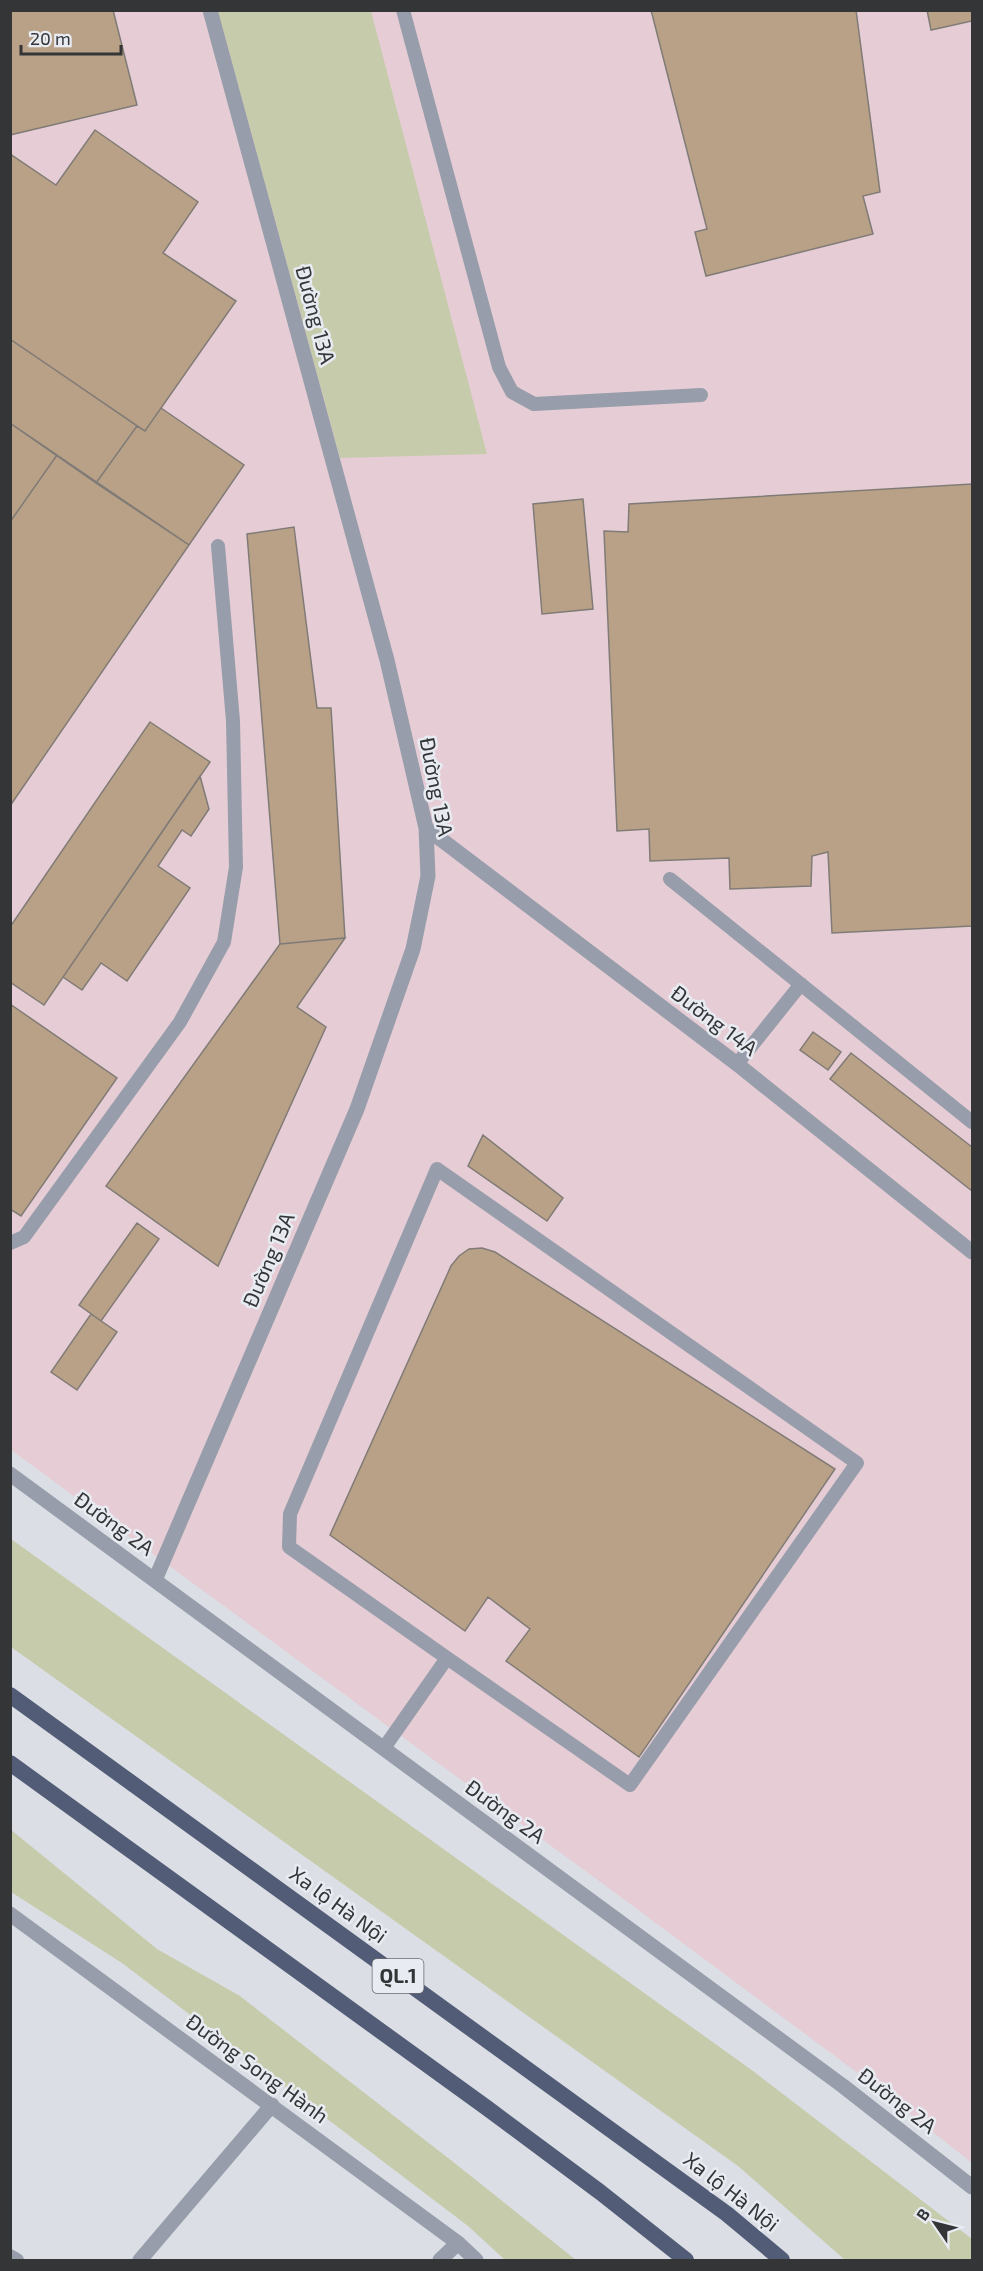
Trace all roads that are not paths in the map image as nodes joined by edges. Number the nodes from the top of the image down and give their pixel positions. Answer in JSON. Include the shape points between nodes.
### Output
{"nodes":[{"id":1,"x":210,"y":10,"type":"edge"},
{"id":2,"x":403,"y":10,"type":"edge"},
{"id":3,"x":701,"y":395,"type":"dead end"},
{"id":4,"x":218,"y":546,"type":"dead end"},
{"id":5,"x":426,"y":828,"type":"junction"},
{"id":6,"x":670,"y":879,"type":"dead end"},
{"id":7,"x":801,"y":984,"type":"junction"},
{"id":8,"x":737,"y":1064,"type":"junction"},
{"id":9,"x":972,"y":1122,"type":"edge"},
{"id":10,"x":10,"y":1244,"type":"edge"},
{"id":11,"x":972,"y":1252,"type":"edge"},
{"id":12,"x":10,"y":1474,"type":"edge"},
{"id":13,"x":155,"y":1580,"type":"junction"},
{"id":14,"x":447,"y":1658,"type":"junction"},
{"id":15,"x":10,"y":1695,"type":"edge"},
{"id":16,"x":384,"y":1748,"type":"junction"},
{"id":17,"x":10,"y":1762,"type":"edge"},
{"id":18,"x":10,"y":1914,"type":"edge"},
{"id":19,"x":272,"y":2105,"type":"junction"},
{"id":20,"x":972,"y":2187,"type":"edge"},
{"id":21,"x":458,"y":2243,"type":"junction"},
{"id":22,"x":10,"y":2256,"type":"edge"},
{"id":23,"x":17,"y":2260,"type":"edge"},
{"id":24,"x":140,"y":2260,"type":"edge"},
{"id":25,"x":440,"y":2260,"type":"edge"},
{"id":26,"x":476,"y":2260,"type":"edge"},
{"id":27,"x":686,"y":2260,"type":"edge"},
{"id":28,"x":782,"y":2260,"type":"edge"}],
"edges":[{"from":1,"to":5,"type":"street","name":"Đường 13A","via":[[384,649]]},
{"from":2,"to":3,"type":"lane","via":[[499,367],[512,392],[534,404]]},
{"from":4,"to":10,"type":"lane","via":[[233,721],[236,856],[224,942],[180,1022],[24,1237]]},
{"from":5,"to":8,"type":"street","name":"Đường 14A"},
{"from":5,"to":13,"type":"street","name":"Đường 13A","via":[[428,876],[413,949],[357,1109]]},
{"from":6,"to":7,"type":"lane"},
{"from":7,"to":8,"type":"lane"},
{"from":7,"to":9,"type":"lane"},
{"from":8,"to":11,"type":"street","name":"Đường 14A"},
{"from":12,"to":13,"type":"street","name":"Đường 2A"},
{"from":13,"to":16,"type":"street","name":"Đường 2A"},
{"from":14,"to":14,"type":"lane","via":[[630,1785],[857,1462],[438,1169],[290,1514],[289,1547]]},
{"from":14,"to":16,"type":"lane"},
{"from":15,"to":28,"type":"highway","name":"Xa lộ Hà Nội","number":"QL.1","via":[[727,2214]]},
{"from":16,"to":20,"type":"street","name":"Đường 2A","via":[[843,2085]]},
{"from":17,"to":27,"type":"highway","number":"QL.1","via":[[487,2108]]},
{"from":18,"to":19,"type":"street","name":"Đường Song Hành"},
{"from":19,"to":21,"type":"street","name":"Đường Song Hành"},
{"from":19,"to":24,"type":"street"},
{"from":21,"to":25,"type":"street"},
{"from":21,"to":26,"type":"street","name":"Đường Song Hành"},
{"from":22,"to":23,"type":"lane"}]}
